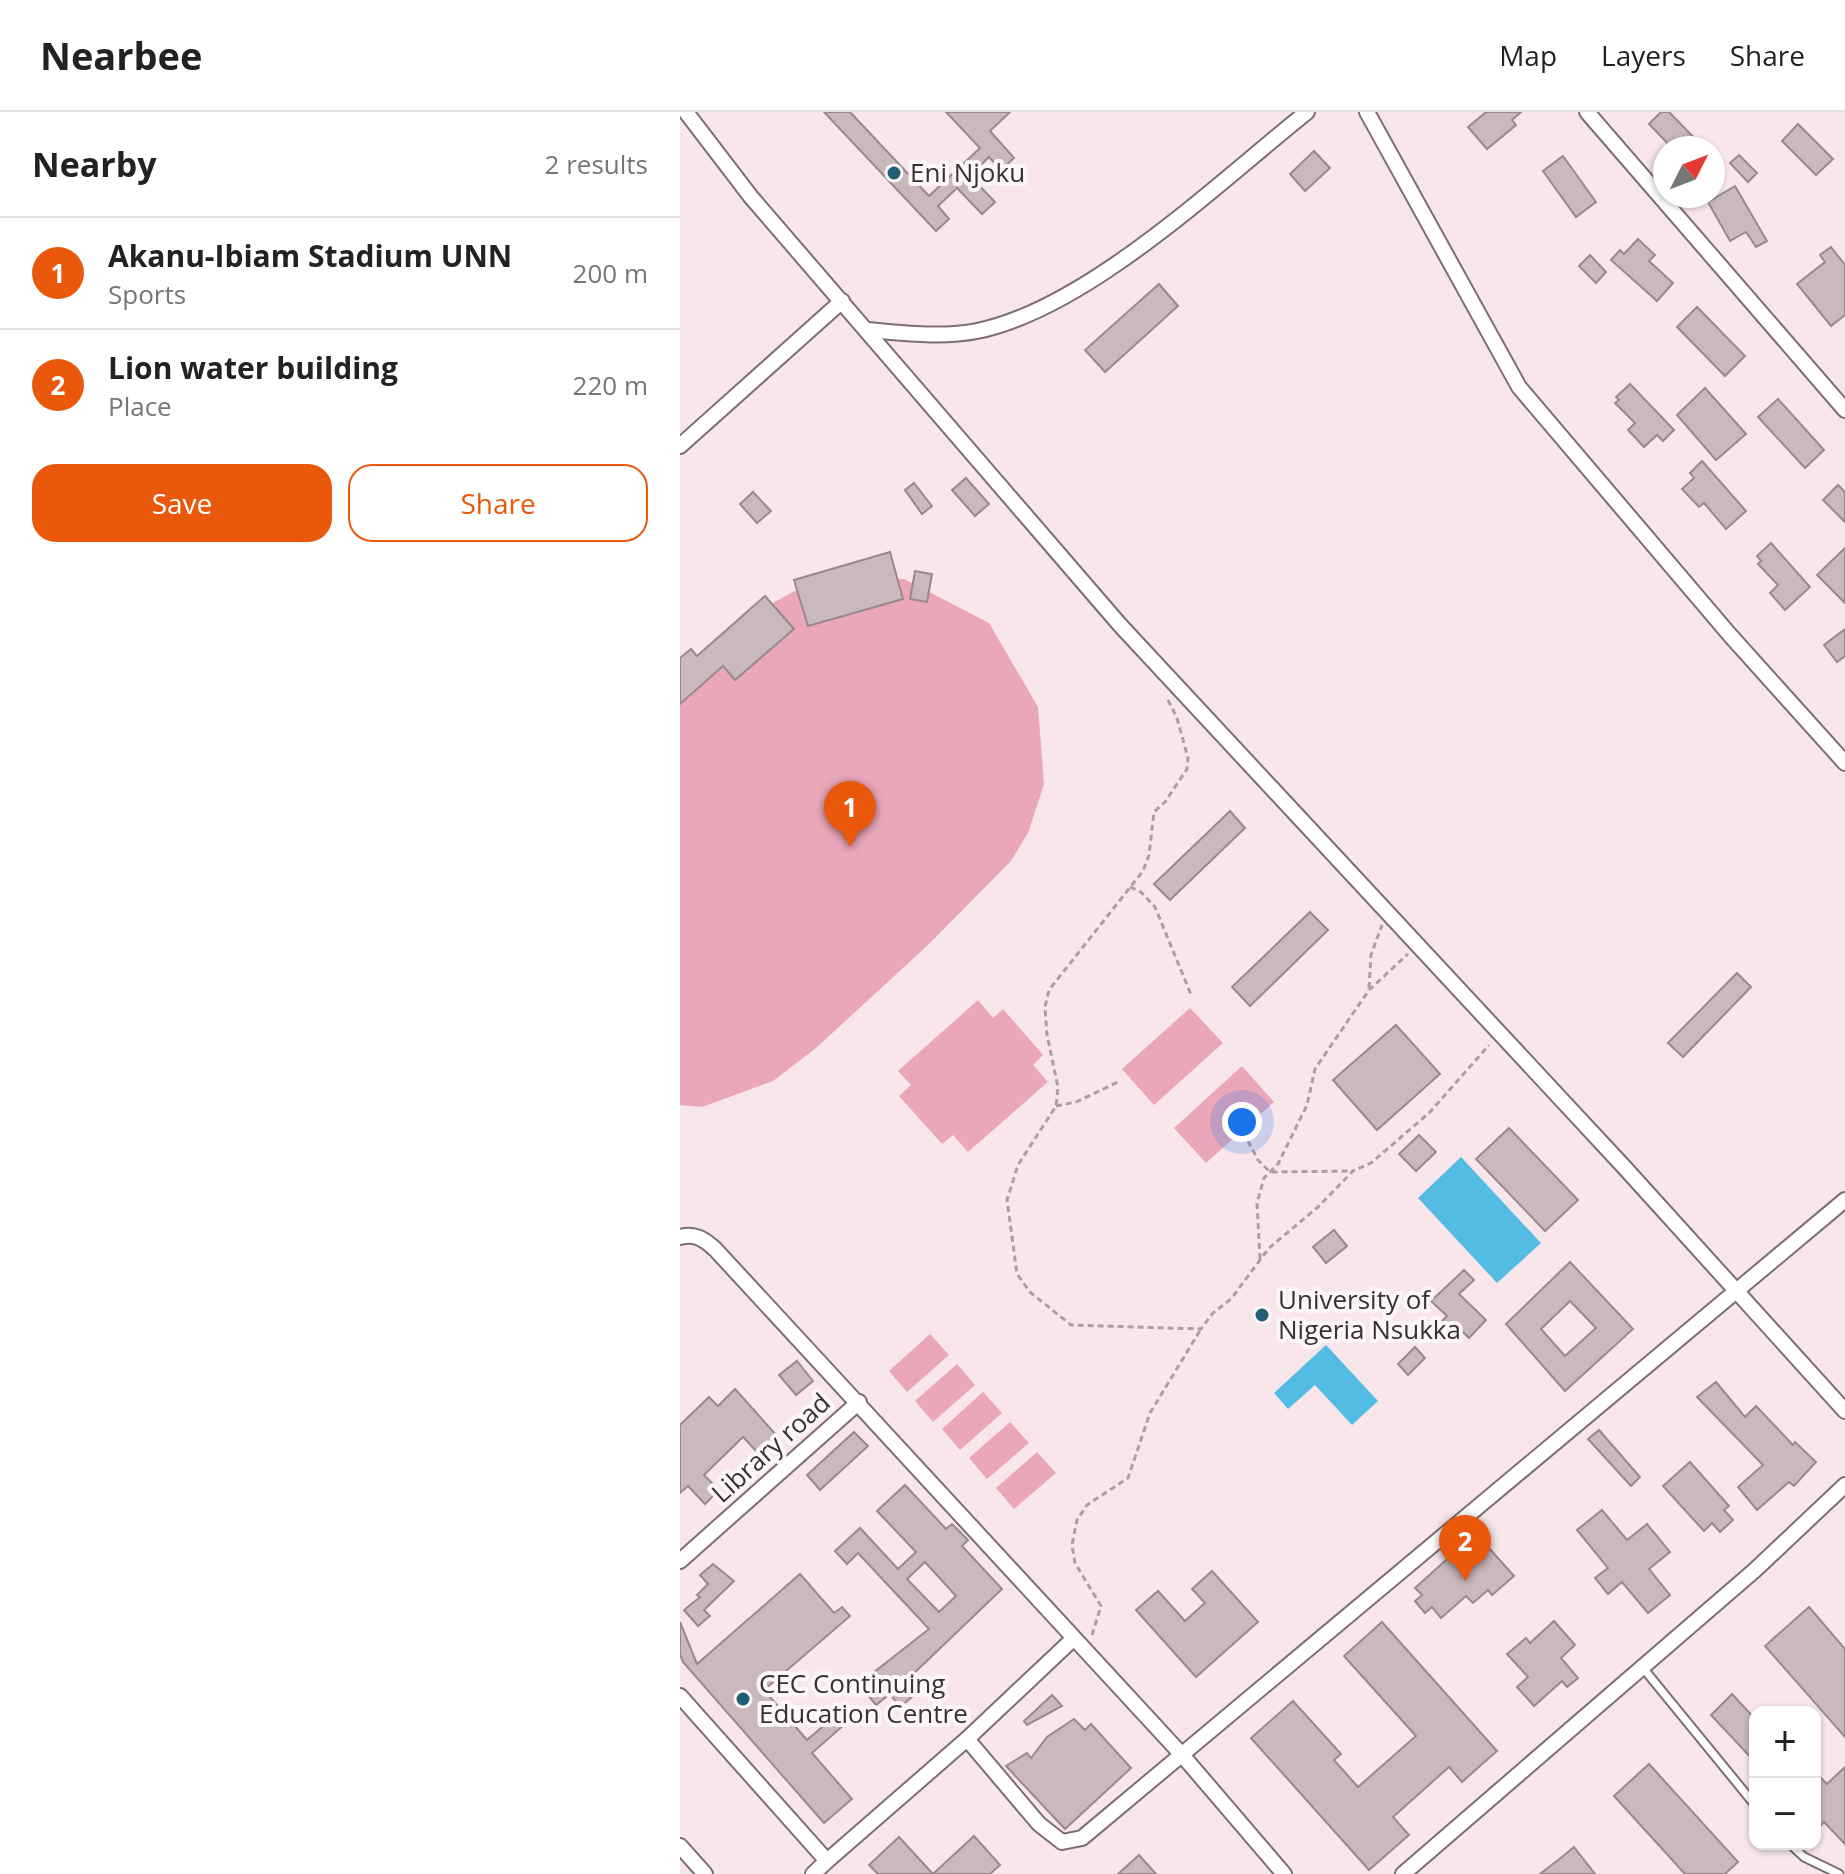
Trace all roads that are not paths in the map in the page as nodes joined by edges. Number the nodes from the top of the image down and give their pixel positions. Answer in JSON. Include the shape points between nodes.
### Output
{"nodes":[{"id":1,"x":686,"y":112,"type":"edge"},
{"id":2,"x":1307,"y":112,"type":"edge"},
{"id":3,"x":1367,"y":112,"type":"edge"},
{"id":4,"x":1587,"y":112,"type":"edge"},
{"id":5,"x":842,"y":301,"type":"junction"},
{"id":6,"x":867,"y":330,"type":"junction"},
{"id":7,"x":1845,"y":410,"type":"edge"},
{"id":8,"x":680,"y":446,"type":"edge"},
{"id":9,"x":1844,"y":760,"type":"edge"},
{"id":10,"x":1845,"y":1200,"type":"edge"},
{"id":11,"x":680,"y":1237,"type":"edge"},
{"id":12,"x":1739,"y":1292,"type":"junction"},
{"id":13,"x":859,"y":1402,"type":"junction"},
{"id":14,"x":1845,"y":1411,"type":"edge"},
{"id":15,"x":1845,"y":1485,"type":"edge"},
{"id":16,"x":680,"y":1561,"type":"edge"},
{"id":17,"x":1077,"y":1642,"type":"junction"},
{"id":18,"x":1643,"y":1668,"type":"junction"},
{"id":19,"x":680,"y":1696,"type":"edge"},
{"id":20,"x":967,"y":1739,"type":"junction"},
{"id":21,"x":1183,"y":1756,"type":"junction"},
{"id":22,"x":1749,"y":1798,"type":"edge"},
{"id":23,"x":680,"y":1846,"type":"edge"},
{"id":24,"x":1796,"y":1850,"type":"edge"},
{"id":25,"x":827,"y":1861,"type":"junction"},
{"id":26,"x":705,"y":1874,"type":"edge"},
{"id":27,"x":813,"y":1874,"type":"edge"},
{"id":28,"x":1284,"y":1874,"type":"edge"},
{"id":29,"x":1403,"y":1874,"type":"edge"},
{"id":30,"x":1839,"y":1874,"type":"edge"}],
"edges":[{"from":1,"to":5,"type":"street"},
{"from":2,"to":6,"type":"street","via":[[1135,249],[1080,288],[1031,313],[978,331],[929,336]]},
{"from":3,"to":9,"type":"street","via":[[1519,387]]},
{"from":4,"to":7,"type":"street"},
{"from":5,"to":6,"type":"street"},
{"from":5,"to":8,"type":"street"},
{"from":6,"to":12,"type":"street","via":[[1109,614]]},
{"from":10,"to":12,"type":"street"},
{"from":11,"to":13,"type":"street","via":[[705,1239]]},
{"from":12,"to":14,"type":"street"},
{"from":12,"to":21,"type":"street"},
{"from":13,"to":16,"type":"street","name":"Library road"},
{"from":13,"to":17,"type":"street"},
{"from":15,"to":18,"type":"street"},
{"from":17,"to":20,"type":"street"},
{"from":17,"to":21,"type":"street"},
{"from":18,"to":22,"type":"lane"},
{"from":18,"to":29,"type":"street"},
{"from":19,"to":25,"type":"street"},
{"from":20,"to":21,"type":"street","via":[[1039,1824],[1062,1842],[1082,1838]]},
{"from":20,"to":25,"type":"street"},
{"from":21,"to":28,"type":"street"},
{"from":23,"to":26,"type":"street"},
{"from":24,"to":30,"type":"lane"},
{"from":25,"to":27,"type":"street"}]}
